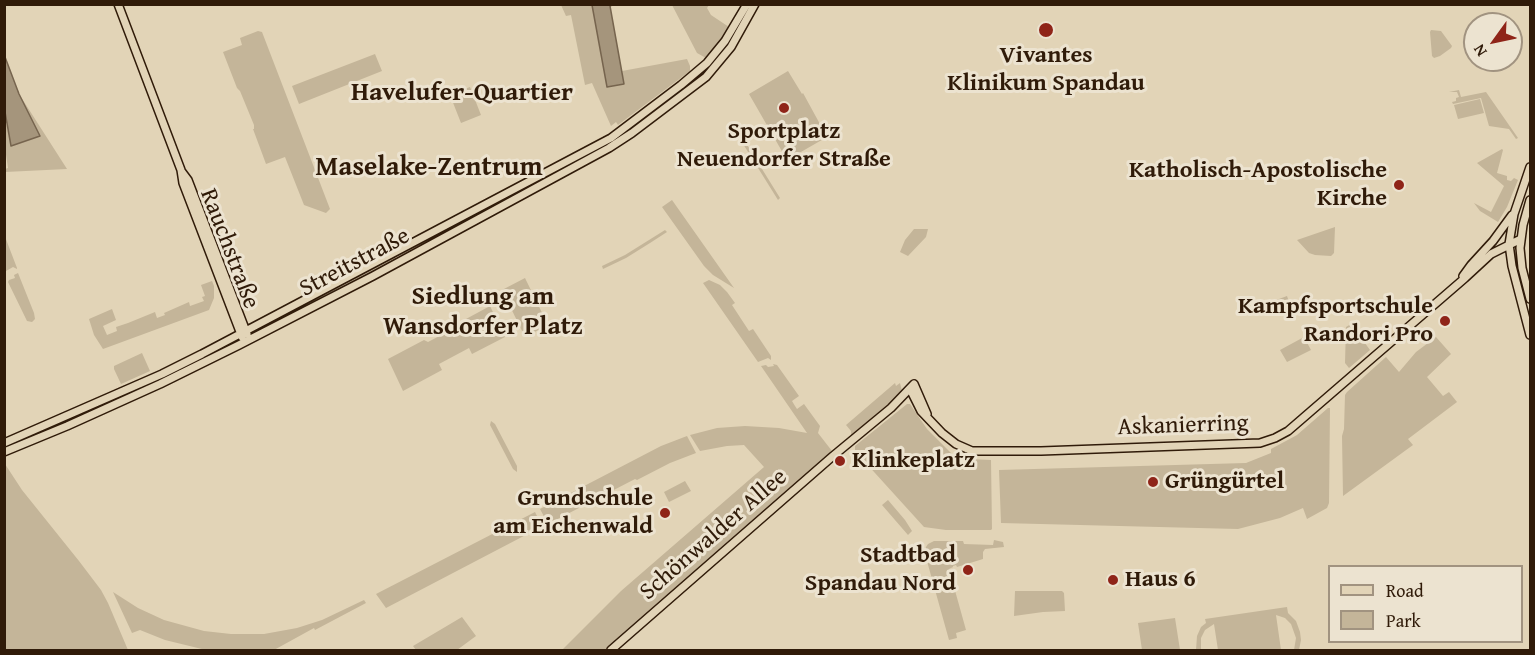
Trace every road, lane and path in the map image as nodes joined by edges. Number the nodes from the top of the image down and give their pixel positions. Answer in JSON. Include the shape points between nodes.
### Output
{"nodes":[{"id":1,"x":118,"y":4,"type":"edge"},
{"id":2,"x":747,"y":4,"type":"edge"},
{"id":3,"x":755,"y":4,"type":"edge"},
{"id":4,"x":1530,"y":167,"type":"edge"},
{"id":5,"x":1529,"y":181,"type":"edge"},
{"id":6,"x":1530,"y":200,"type":"edge"},
{"id":7,"x":1514,"y":214,"type":"junction"},
{"id":8,"x":1510,"y":236,"type":"junction"},
{"id":9,"x":1521,"y":239,"type":"junction"},
{"id":10,"x":1493,"y":241,"type":"junction"},
{"id":11,"x":1509,"y":244,"type":"junction"},
{"id":12,"x":1521,"y":258,"type":"junction"},
{"id":13,"x":1510,"y":259,"type":"junction"},
{"id":14,"x":1460,"y":281,"type":"junction"},
{"id":15,"x":1530,"y":299,"type":"edge"},
{"id":16,"x":243,"y":332,"type":"junction"},
{"id":17,"x":1530,"y":334,"type":"edge"},
{"id":18,"x":247,"y":340,"type":"junction"},
{"id":19,"x":912,"y":387,"type":"joint"},
{"id":20,"x":4,"y":443,"type":"edge"},
{"id":21,"x":5,"y":452,"type":"edge"},
{"id":22,"x":611,"y":651,"type":"edge"}],
"edges":[{"from":1,"to":16,"type":"main road","name":"Rauchstraße"},
{"from":2,"to":16,"type":"main road","name":"Streitstraße","via":[[709,61],[611,138]]},
{"from":3,"to":18,"type":"main road","name":"Streitstraße","via":[[730,47],[706,77],[632,133],[586,162]]},
{"from":4,"to":5,"type":"main road"},
{"from":5,"to":7,"type":"main road"},
{"from":6,"to":9,"type":"main road"},
{"from":7,"to":8,"type":"main road"},
{"from":7,"to":10,"type":"main road","name":"Askanierring"},
{"from":8,"to":9,"type":"main road"},
{"from":8,"to":10,"type":"main road"},
{"from":8,"to":11,"type":"main road"},
{"from":9,"to":11,"type":"main road","name":"Askanierring"},
{"from":9,"to":12,"type":"main road"},
{"from":10,"to":14,"type":"main road","name":"Askanierring"},
{"from":11,"to":13,"type":"main road"},
{"from":11,"to":14,"type":"main road","name":"Askanierring"},
{"from":12,"to":13,"type":"main road"},
{"from":12,"to":15,"type":"main road"},
{"from":13,"to":17,"type":"main road"},
{"from":14,"to":19,"type":"main road","name":"Askanierring","via":[[1293,427],[1260,443],[980,452],[952,442],[931,422],[917,405]]},
{"from":16,"to":18,"type":"main road","name":"Rauchstraße"},
{"from":16,"to":20,"type":"main road","name":"Streitstraße","via":[[162,374]]},
{"from":18,"to":21,"type":"main road","name":"Streitstraße","via":[[160,384]]},
{"from":19,"to":22,"type":"main road","name":"Schönwalder Allee"}]}
